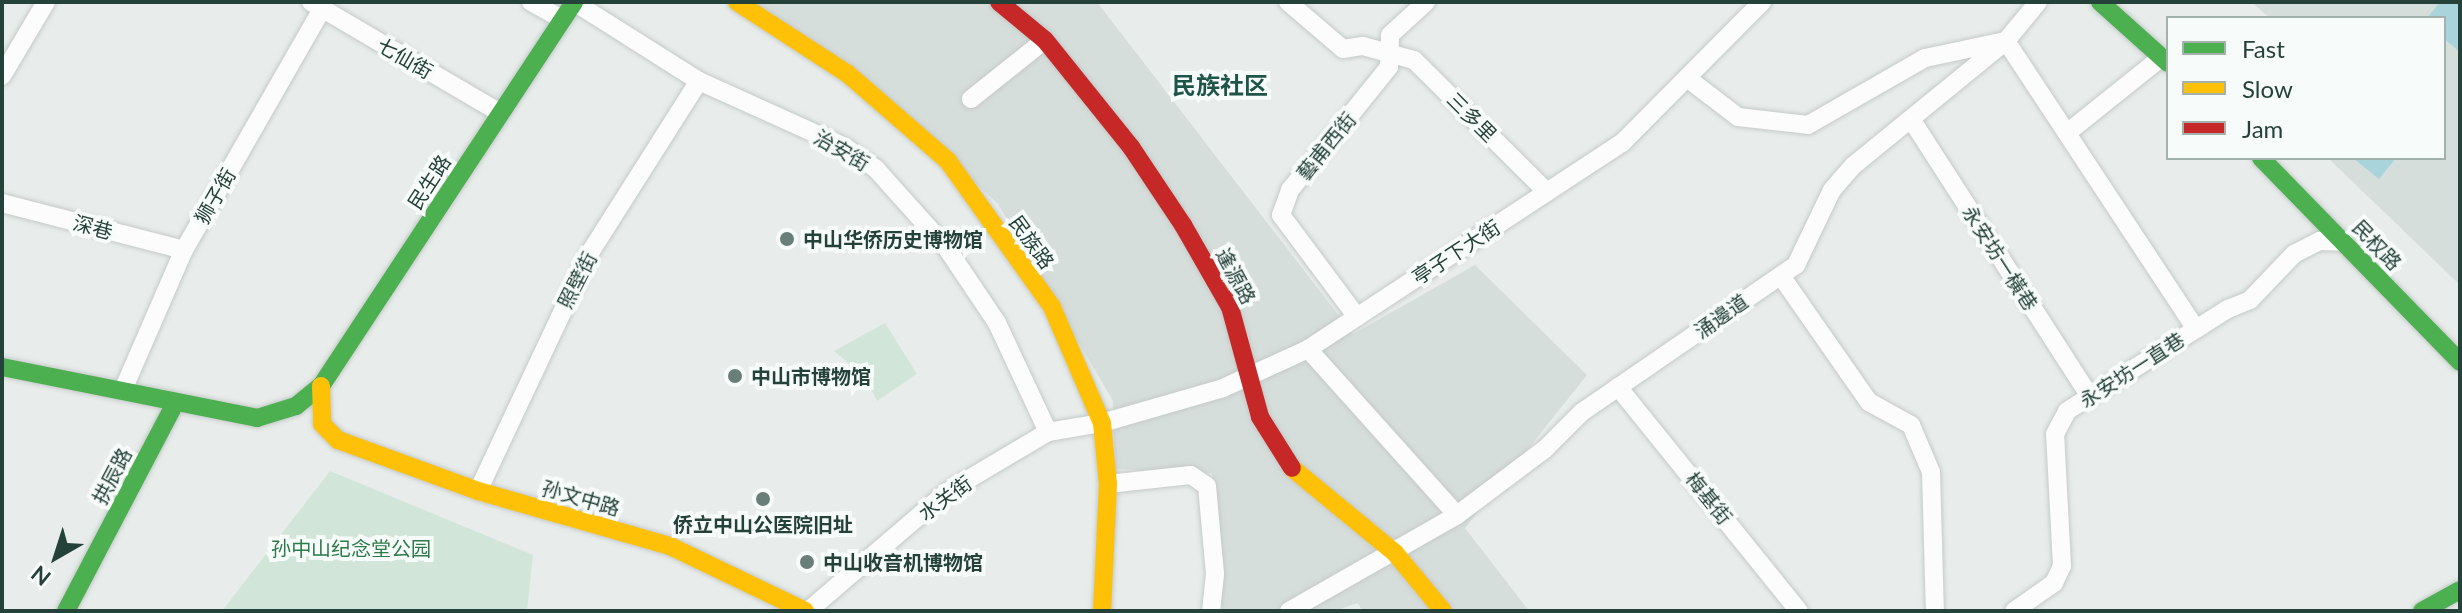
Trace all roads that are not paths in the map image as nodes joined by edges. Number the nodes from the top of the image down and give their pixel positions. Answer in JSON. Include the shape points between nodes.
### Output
{"nodes":[{"id":1,"x":46,"y":2,"type":"edge"},
{"id":2,"x":531,"y":2,"type":"edge"},
{"id":3,"x":574,"y":2,"type":"edge"},
{"id":4,"x":737,"y":2,"type":"edge"},
{"id":5,"x":999,"y":2,"type":"edge"},
{"id":6,"x":1288,"y":2,"type":"edge"},
{"id":7,"x":1426,"y":2,"type":"edge"},
{"id":8,"x":1762,"y":2,"type":"edge"},
{"id":9,"x":2038,"y":2,"type":"edge"},
{"id":10,"x":2100,"y":2,"type":"edge"},
{"id":11,"x":317,"y":6,"type":"edge"},
{"id":12,"x":562,"y":19,"type":"junction"},
{"id":13,"x":1045,"y":40,"type":"junction"},
{"id":14,"x":2006,"y":41,"type":"junction"},
{"id":15,"x":1390,"y":53,"type":"junction"},
{"id":16,"x":2165,"y":60,"type":"edge"},
{"id":17,"x":2,"y":76,"type":"edge"},
{"id":18,"x":1687,"y":78,"type":"junction"},
{"id":19,"x":699,"y":81,"type":"junction"},
{"id":20,"x":971,"y":99,"type":"dead end"},
{"id":21,"x":500,"y":113,"type":"junction"},
{"id":22,"x":1911,"y":119,"type":"junction"},
{"id":23,"x":2067,"y":133,"type":"junction"},
{"id":24,"x":2263,"y":160,"type":"edge"},
{"id":25,"x":1547,"y":192,"type":"junction"},
{"id":26,"x":2,"y":203,"type":"edge"},
{"id":27,"x":2344,"y":242,"type":"junction"},
{"id":28,"x":184,"y":250,"type":"junction"},
{"id":29,"x":1781,"y":276,"type":"junction"},
{"id":30,"x":1357,"y":317,"type":"junction"},
{"id":31,"x":2196,"y":329,"type":"junction"},
{"id":32,"x":1308,"y":349,"type":"junction"},
{"id":33,"x":2460,"y":362,"type":"edge"},
{"id":34,"x":2,"y":367,"type":"edge"},
{"id":35,"x":1251,"y":377,"type":"junction"},
{"id":36,"x":321,"y":386,"type":"junction"},
{"id":37,"x":1618,"y":387,"type":"junction"},
{"id":38,"x":123,"y":390,"type":"junction"},
{"id":39,"x":2090,"y":397,"type":"junction"},
{"id":40,"x":175,"y":403,"type":"junction"},
{"id":41,"x":1102,"y":423,"type":"junction"},
{"id":42,"x":1048,"y":432,"type":"junction"},
{"id":43,"x":1108,"y":484,"type":"junction"},
{"id":44,"x":478,"y":491,"type":"junction"},
{"id":45,"x":1457,"y":515,"type":"junction"},
{"id":46,"x":1395,"y":553,"type":"junction"},
{"id":47,"x":2460,"y":590,"type":"edge"},
{"id":48,"x":1293,"y":610,"type":"edge"},
{"id":49,"x":66,"y":611,"type":"edge"},
{"id":50,"x":806,"y":611,"type":"edge"},
{"id":51,"x":1102,"y":611,"type":"edge"},
{"id":52,"x":1211,"y":611,"type":"edge"},
{"id":53,"x":1443,"y":611,"type":"edge"},
{"id":54,"x":1799,"y":611,"type":"edge"},
{"id":55,"x":1935,"y":611,"type":"edge"},
{"id":56,"x":2014,"y":611,"type":"edge"},
{"id":57,"x":2422,"y":611,"type":"edge"}],
"edges":[{"from":1,"to":17,"type":"street"},
{"from":2,"to":12,"type":"street"},
{"from":3,"to":12,"type":"street","name":"民生路"},
{"from":3,"to":19,"type":"street","name":"治安街"},
{"from":4,"to":41,"type":"street","name":"民族路","via":[[848,74],[948,161],[1052,307]]},
{"from":5,"to":13,"type":"street","name":"逢源路"},
{"from":6,"to":15,"type":"street","name":"三多里","via":[[1343,49],[1363,46]]},
{"from":7,"to":15,"type":"street","via":[[1390,35]]},
{"from":8,"to":18,"type":"street","name":"亭子下大街"},
{"from":9,"to":14,"type":"street","name":"涌邊道"},
{"from":10,"to":16,"type":"street"},
{"from":11,"to":21,"type":"street","name":"七仙街"},
{"from":11,"to":28,"type":"street","name":"狮子街"},
{"from":12,"to":21,"type":"street","name":"民生路"},
{"from":13,"to":20,"type":"street"},
{"from":13,"to":35,"type":"street","name":"逢源路","via":[[1131,147],[1183,225],[1230,307]]},
{"from":14,"to":18,"type":"street","via":[[1925,58],[1808,125],[1738,117]]},
{"from":14,"to":22,"type":"street","name":"涌邊道"},
{"from":14,"to":23,"type":"street"},
{"from":15,"to":25,"type":"street","name":"三多里","via":[[1414,60]]},
{"from":15,"to":30,"type":"street","name":"藝甫西街","via":[[1389,67],[1290,190],[1281,215]]},
{"from":16,"to":23,"type":"street"},
{"from":18,"to":25,"type":"street","name":"亭子下大街","via":[[1622,143]]},
{"from":19,"to":42,"type":"street","name":"治安街","via":[[845,147],[876,169],[946,247],[997,323]]},
{"from":19,"to":44,"type":"street","name":"照壁街","via":[[591,251]]},
{"from":21,"to":36,"type":"street","name":"民生路"},
{"from":22,"to":29,"type":"street","name":"涌邊道","via":[[1832,190],[1796,265]]},
{"from":22,"to":39,"type":"street","name":"永安坊一橫巷"},
{"from":23,"to":31,"type":"street"},
{"from":24,"to":27,"type":"street","name":"民权路"},
{"from":25,"to":30,"type":"street","name":"亭子下大街"},
{"from":26,"to":28,"type":"street","name":"深巷"},
{"from":27,"to":31,"type":"street","name":"永安坊一直巷","via":[[2320,241],[2294,254],[2250,300]]},
{"from":27,"to":33,"type":"street","name":"民权路"},
{"from":28,"to":38,"type":"street","name":"狮子街"},
{"from":29,"to":37,"type":"street","name":"涌邊道"},
{"from":29,"to":55,"type":"street","via":[[1869,402],[1911,425],[1931,472]]},
{"from":30,"to":32,"type":"street","name":"亭子下大街"},
{"from":31,"to":39,"type":"street","name":"永安坊一直巷"},
{"from":32,"to":35,"type":"street","name":"亭子下大街"},
{"from":32,"to":45,"type":"street"},
{"from":34,"to":38,"type":"street"},
{"from":35,"to":41,"type":"street","name":"亭子下大街"},
{"from":35,"to":46,"type":"street","name":"逢源路","via":[[1260,417],[1280,454],[1307,485]]},
{"from":36,"to":40,"type":"street","via":[[296,406],[257,418]]},
{"from":36,"to":44,"type":"street","name":"孙文中路","via":[[322,424],[338,440]]},
{"from":37,"to":45,"type":"street","name":"涌邊道"},
{"from":37,"to":54,"type":"street","name":"梅基街"},
{"from":38,"to":40,"type":"street"},
{"from":39,"to":56,"type":"street","name":"永安坊一直巷","via":[[2067,411],[2055,434],[2062,566],[2054,583]]},
{"from":40,"to":49,"type":"street","name":"拱辰路"},
{"from":41,"to":42,"type":"street","name":"水关街"},
{"from":41,"to":43,"type":"street","name":"民族路"},
{"from":42,"to":50,"type":"street","name":"水关街","via":[[947,492]]},
{"from":43,"to":51,"type":"street","name":"民族路"},
{"from":43,"to":52,"type":"street","via":[[1191,475],[1207,486],[1215,574]]},
{"from":44,"to":50,"type":"street","name":"孙文中路","via":[[670,546]]},
{"from":45,"to":46,"type":"street","name":"涌邊道"},
{"from":46,"to":48,"type":"street","name":"涌邊道"},
{"from":46,"to":53,"type":"street","name":"逢源路"},
{"from":47,"to":57,"type":"street"}]}
